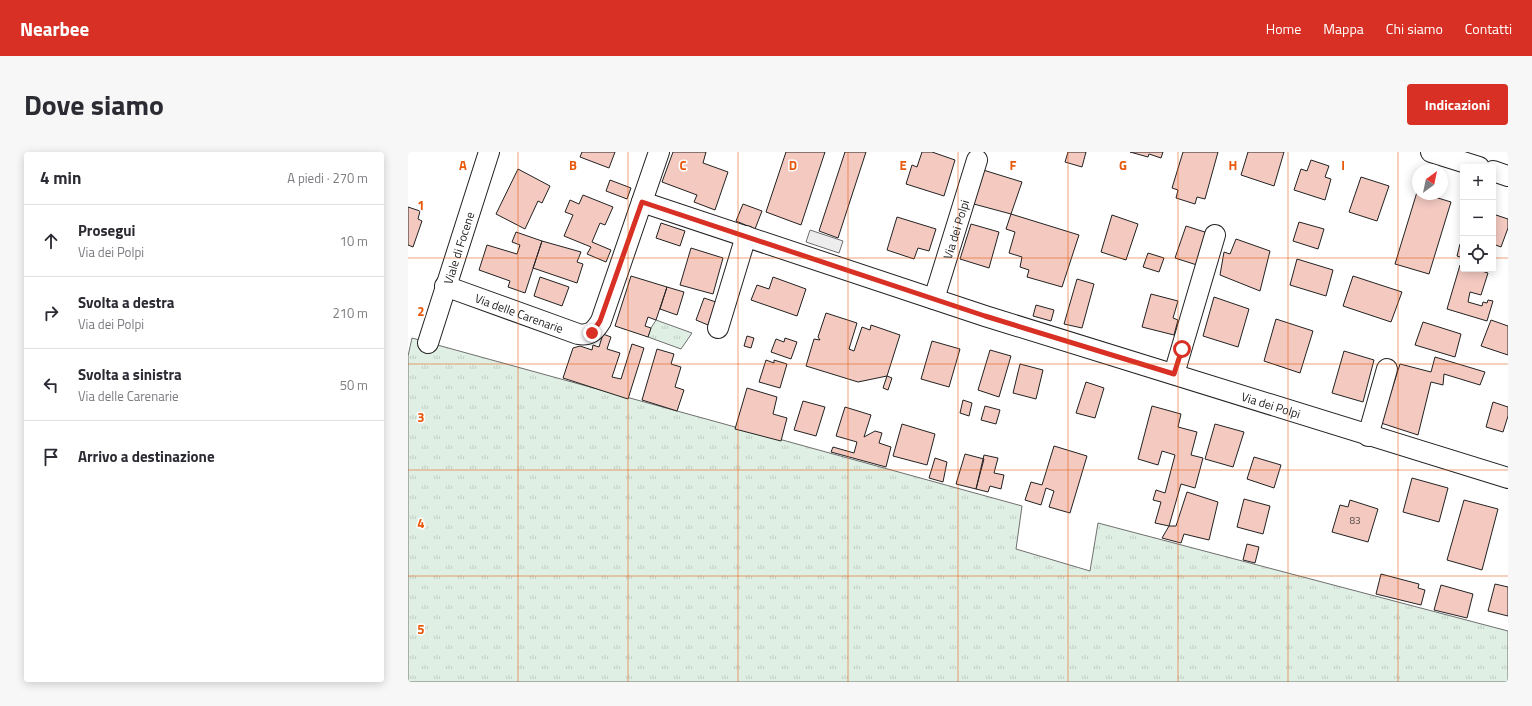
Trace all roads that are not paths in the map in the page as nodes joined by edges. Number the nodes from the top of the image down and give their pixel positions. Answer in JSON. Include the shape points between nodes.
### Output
{"nodes":[{"id":1,"x":489,"y":152,"type":"edge"},
{"id":2,"x":658,"y":152,"type":"edge"},
{"id":3,"x":1431,"y":152,"type":"edge"},
{"id":4,"x":977,"y":160,"type":"dead end"},
{"id":5,"x":1469,"y":164,"type":"edge"},
{"id":6,"x":1496,"y":172,"type":"edge"},
{"id":7,"x":1508,"y":176,"type":"edge"},
{"id":8,"x":642,"y":202,"type":"junction"},
{"id":9,"x":1216,"y":235,"type":"dead end"},
{"id":10,"x":746,"y":236,"type":"junction"},
{"id":11,"x":445,"y":286,"type":"junction"},
{"id":12,"x":934,"y":299,"type":"junction"},
{"id":13,"x":718,"y":328,"type":"dead end"},
{"id":14,"x":428,"y":343,"type":"dead end"},
{"id":15,"x":1387,"y":369,"type":"dead end"},
{"id":16,"x":1174,"y":374,"type":"junction"},
{"id":17,"x":1368,"y":436,"type":"junction"},
{"id":18,"x":1507,"y":474,"type":"edge"}],
"edges":[{"from":1,"to":11,"type":"street","name":"Viale di Focene"},
{"from":2,"to":8,"type":"street","name":"Via delle Carenarie"},
{"from":3,"to":5,"type":"street"},
{"from":4,"to":12,"type":"street","name":"Via dei Polpi"},
{"from":6,"to":7,"type":"street"},
{"from":8,"to":10,"type":"street","name":"Via dei Polpi"},
{"from":8,"to":11,"type":"street","name":"Via delle Carenarie","via":[[600,321],[592,333],[578,334]]},
{"from":9,"to":16,"type":"street"},
{"from":10,"to":12,"type":"street","name":"Via dei Polpi"},
{"from":10,"to":13,"type":"street"},
{"from":11,"to":14,"type":"street","name":"Viale di Focene"},
{"from":12,"to":16,"type":"street","name":"Via dei Polpi"},
{"from":15,"to":17,"type":"street"},
{"from":16,"to":17,"type":"street","name":"Via dei Polpi"},
{"from":17,"to":18,"type":"street","name":"Via dei Polpi"}]}
